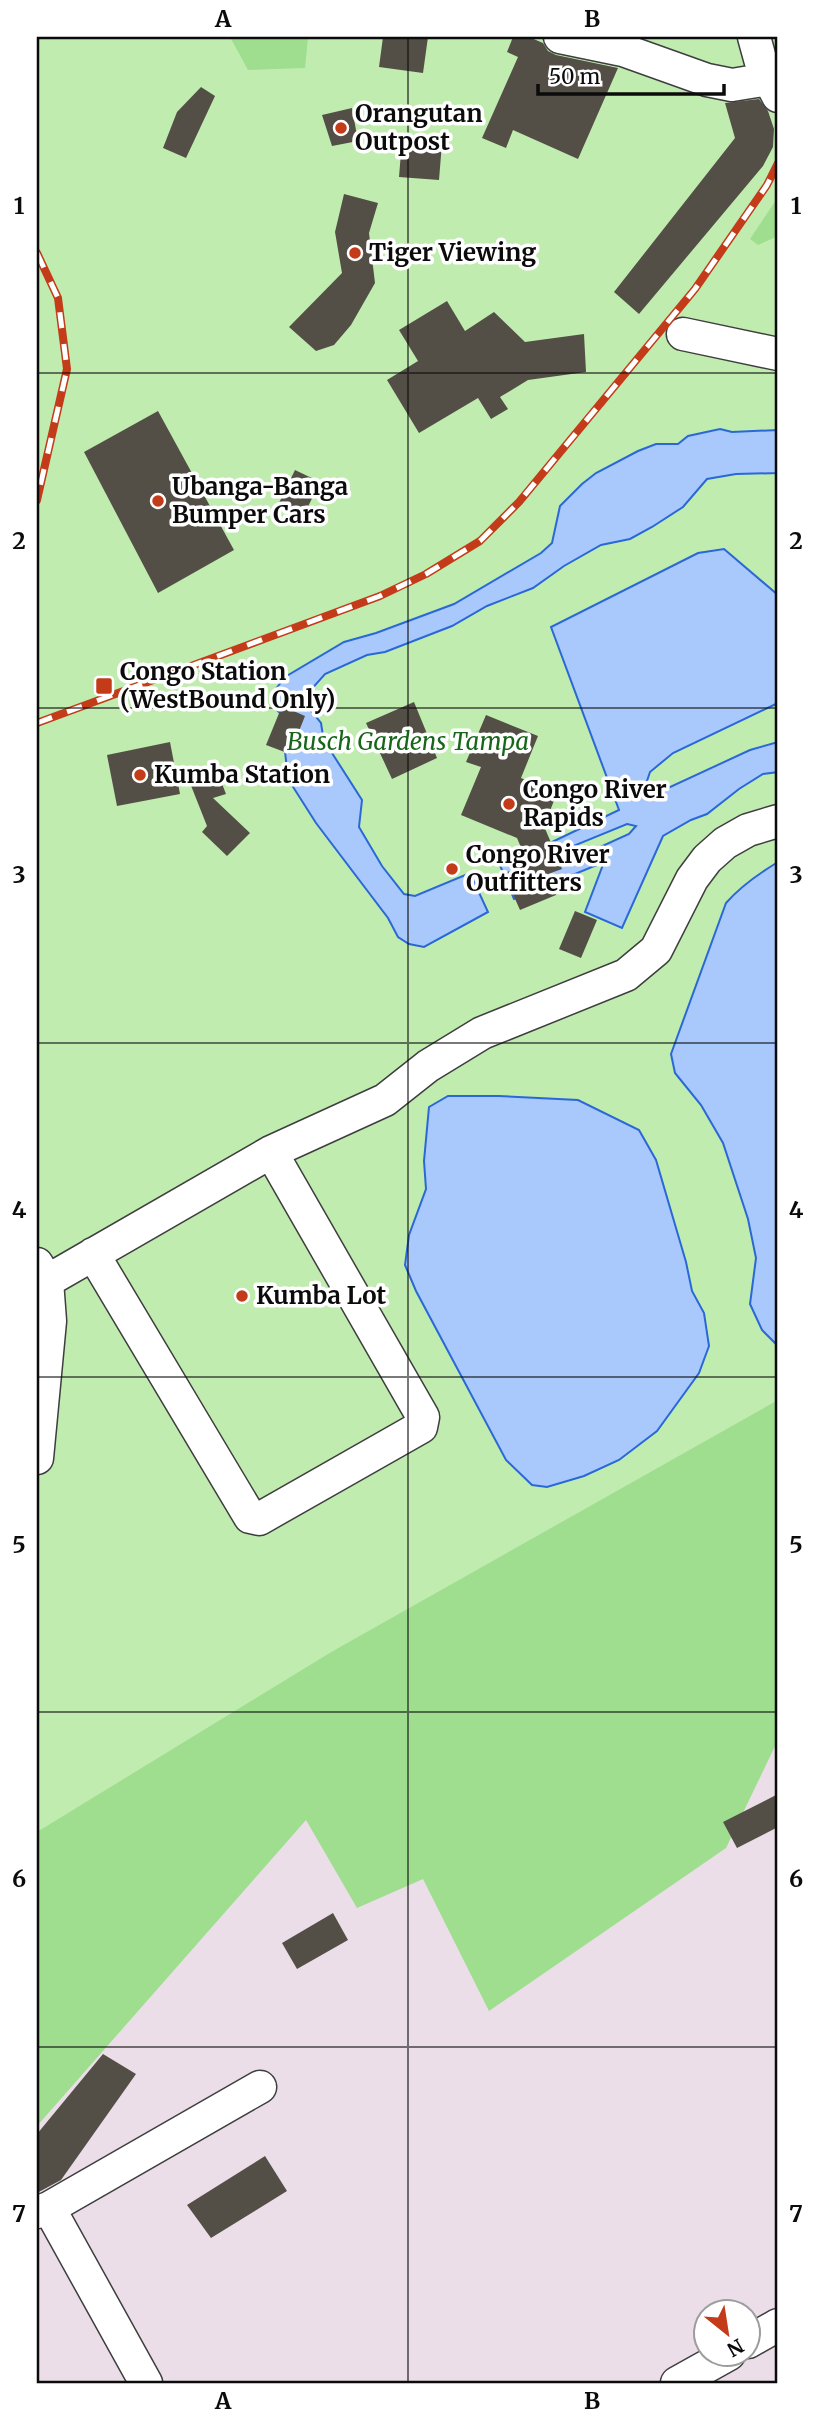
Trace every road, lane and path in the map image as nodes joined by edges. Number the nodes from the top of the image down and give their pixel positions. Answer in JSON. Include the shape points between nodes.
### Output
{"nodes":[{"id":1,"x":560,"y":37,"type":"edge"},
{"id":2,"x":754,"y":37,"type":"edge"},
{"id":3,"x":774,"y":88,"type":"edge"},
{"id":4,"x":683,"y":334,"type":"dead end"},
{"id":5,"x":778,"y":354,"type":"edge"},
{"id":6,"x":778,"y":821,"type":"edge"},
{"id":7,"x":271,"y":1152,"type":"junction"},
{"id":8,"x":93,"y":1254,"type":"junction"},
{"id":9,"x":42,"y":1273,"type":"edge"},
{"id":10,"x":37,"y":1458,"type":"edge"},
{"id":11,"x":260,"y":2087,"type":"dead end"},
{"id":12,"x":43,"y":2210,"type":"edge"},
{"id":13,"x":778,"y":2325,"type":"edge"},
{"id":14,"x":762,"y":2334,"type":"edge"},
{"id":15,"x":707,"y":2368,"type":"edge"},
{"id":16,"x":686,"y":2381,"type":"edge"},
{"id":17,"x":146,"y":2383,"type":"edge"}],
"edges":[{"from":1,"to":3,"type":"street","via":[[623,50],[707,80]]},
{"from":2,"to":3,"type":"street"},
{"from":4,"to":5,"type":"street"},
{"from":6,"to":7,"type":"street","via":[[748,830],[707,859],[656,950],[626,975],[482,1033],[428,1066],[385,1100]]},
{"from":7,"to":8,"type":"street"},
{"from":7,"to":8,"type":"street","via":[[423,1417],[421,1427],[259,1519],[250,1517]]},
{"from":8,"to":9,"type":"street"},
{"from":9,"to":10,"type":"street","via":[[50,1321]]},
{"from":11,"to":12,"type":"street"},
{"from":12,"to":17,"type":"street"},
{"from":13,"to":14,"type":"street"},
{"from":15,"to":16,"type":"street"}]}
